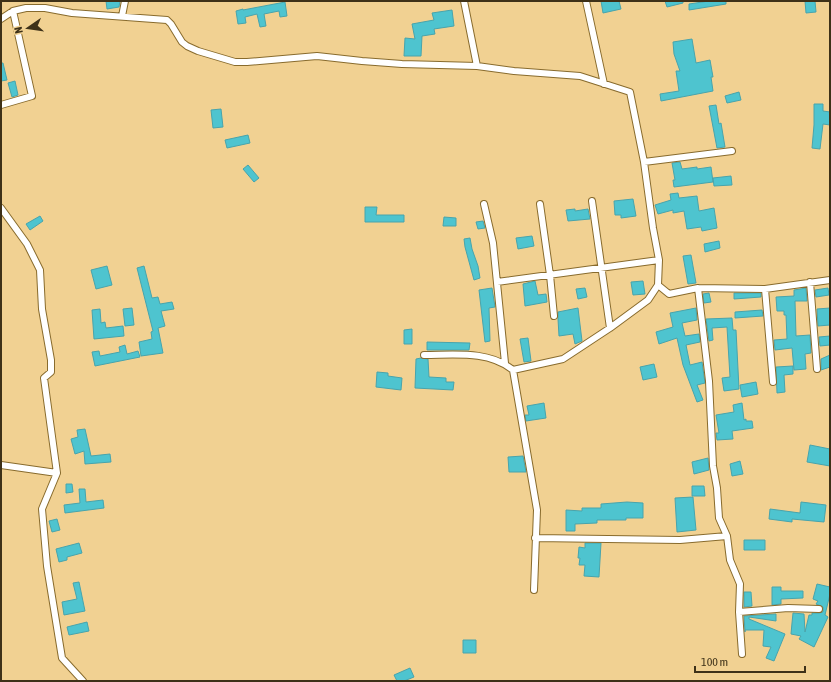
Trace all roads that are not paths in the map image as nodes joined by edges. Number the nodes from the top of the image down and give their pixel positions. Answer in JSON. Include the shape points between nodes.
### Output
{"nodes":[{"id":1,"x":125,"y":1,"type":"edge"},
{"id":2,"x":464,"y":1,"type":"edge"},
{"id":3,"x":586,"y":1,"type":"edge"},
{"id":4,"x":13,"y":11,"type":"junction"},
{"id":5,"x":122,"y":16,"type":"junction"},
{"id":6,"x":1,"y":19,"type":"edge"},
{"id":7,"x":478,"y":66,"type":"junction"},
{"id":8,"x":604,"y":84,"type":"junction"},
{"id":9,"x":1,"y":104,"type":"edge"},
{"id":10,"x":732,"y":151,"type":"dead end"},
{"id":11,"x":644,"y":162,"type":"junction"},
{"id":12,"x":592,"y":200,"type":"dead end"},
{"id":13,"x":484,"y":204,"type":"dead end"},
{"id":14,"x":540,"y":204,"type":"dead end"},
{"id":15,"x":1,"y":208,"type":"edge"},
{"id":16,"x":659,"y":260,"type":"junction"},
{"id":17,"x":602,"y":268,"type":"junction"},
{"id":18,"x":550,"y":275,"type":"junction"},
{"id":19,"x":830,"y":280,"type":"edge"},
{"id":20,"x":497,"y":282,"type":"junction"},
{"id":21,"x":810,"y":282,"type":"junction"},
{"id":22,"x":658,"y":285,"type":"junction"},
{"id":23,"x":698,"y":288,"type":"junction"},
{"id":24,"x":765,"y":289,"type":"junction"},
{"id":25,"x":554,"y":316,"type":"dead end"},
{"id":26,"x":610,"y":328,"type":"junction"},
{"id":27,"x":424,"y":355,"type":"dead end"},
{"id":28,"x":505,"y":363,"type":"junction"},
{"id":29,"x":817,"y":369,"type":"dead end"},
{"id":30,"x":513,"y":370,"type":"junction"},
{"id":31,"x":773,"y":382,"type":"dead end"},
{"id":32,"x":1,"y":465,"type":"edge"},
{"id":33,"x":57,"y":473,"type":"junction"},
{"id":34,"x":727,"y":536,"type":"junction"},
{"id":35,"x":535,"y":538,"type":"junction"},
{"id":36,"x":534,"y":590,"type":"dead end"},
{"id":37,"x":819,"y":609,"type":"dead end"},
{"id":38,"x":739,"y":612,"type":"junction"},
{"id":39,"x":742,"y":654,"type":"dead end"},
{"id":40,"x":83,"y":681,"type":"edge"}],
"edges":[{"from":1,"to":5,"type":"street"},
{"from":2,"to":7,"type":"street"},
{"from":3,"to":8,"type":"street"},
{"from":4,"to":5,"type":"street","via":[[45,8],[72,13]]},
{"from":4,"to":6,"type":"street"},
{"from":4,"to":9,"type":"street","via":[[32,96]]},
{"from":5,"to":7,"type":"street","via":[[167,20],[187,46],[236,62],[317,56],[402,64]]},
{"from":7,"to":8,"type":"street","via":[[580,76]]},
{"from":8,"to":11,"type":"street","via":[[630,92]]},
{"from":10,"to":11,"type":"street"},
{"from":11,"to":16,"type":"street","via":[[652,228]]},
{"from":12,"to":17,"type":"street"},
{"from":13,"to":20,"type":"street","via":[[493,243]]},
{"from":14,"to":18,"type":"street"},
{"from":15,"to":33,"type":"street","via":[[27,244],[40,270],[42,309],[51,360],[51,372],[44,378]]},
{"from":16,"to":17,"type":"street"},
{"from":16,"to":22,"type":"street"},
{"from":17,"to":18,"type":"street"},
{"from":17,"to":26,"type":"street"},
{"from":18,"to":20,"type":"street"},
{"from":18,"to":25,"type":"street"},
{"from":19,"to":21,"type":"street"},
{"from":20,"to":28,"type":"street"},
{"from":21,"to":24,"type":"street"},
{"from":21,"to":29,"type":"street"},
{"from":22,"to":23,"type":"street","via":[[668,294]]},
{"from":22,"to":26,"type":"street","via":[[648,300]]},
{"from":23,"to":24,"type":"street"},
{"from":23,"to":34,"type":"street","via":[[709,381],[713,466],[719,518]]},
{"from":24,"to":31,"type":"street"},
{"from":26,"to":30,"type":"street","via":[[563,359]]},
{"from":27,"to":28,"type":"street","via":[[480,355]]},
{"from":28,"to":30,"type":"street"},
{"from":30,"to":35,"type":"street","via":[[537,510]]},
{"from":32,"to":33,"type":"street"},
{"from":33,"to":40,"type":"street","via":[[42,510],[47,566],[62,658]]},
{"from":34,"to":35,"type":"street","via":[[680,540]]},
{"from":34,"to":38,"type":"street","via":[[730,560],[740,584]]},
{"from":35,"to":36,"type":"street"},
{"from":37,"to":38,"type":"street","via":[[788,608]]},
{"from":38,"to":39,"type":"street"}]}
